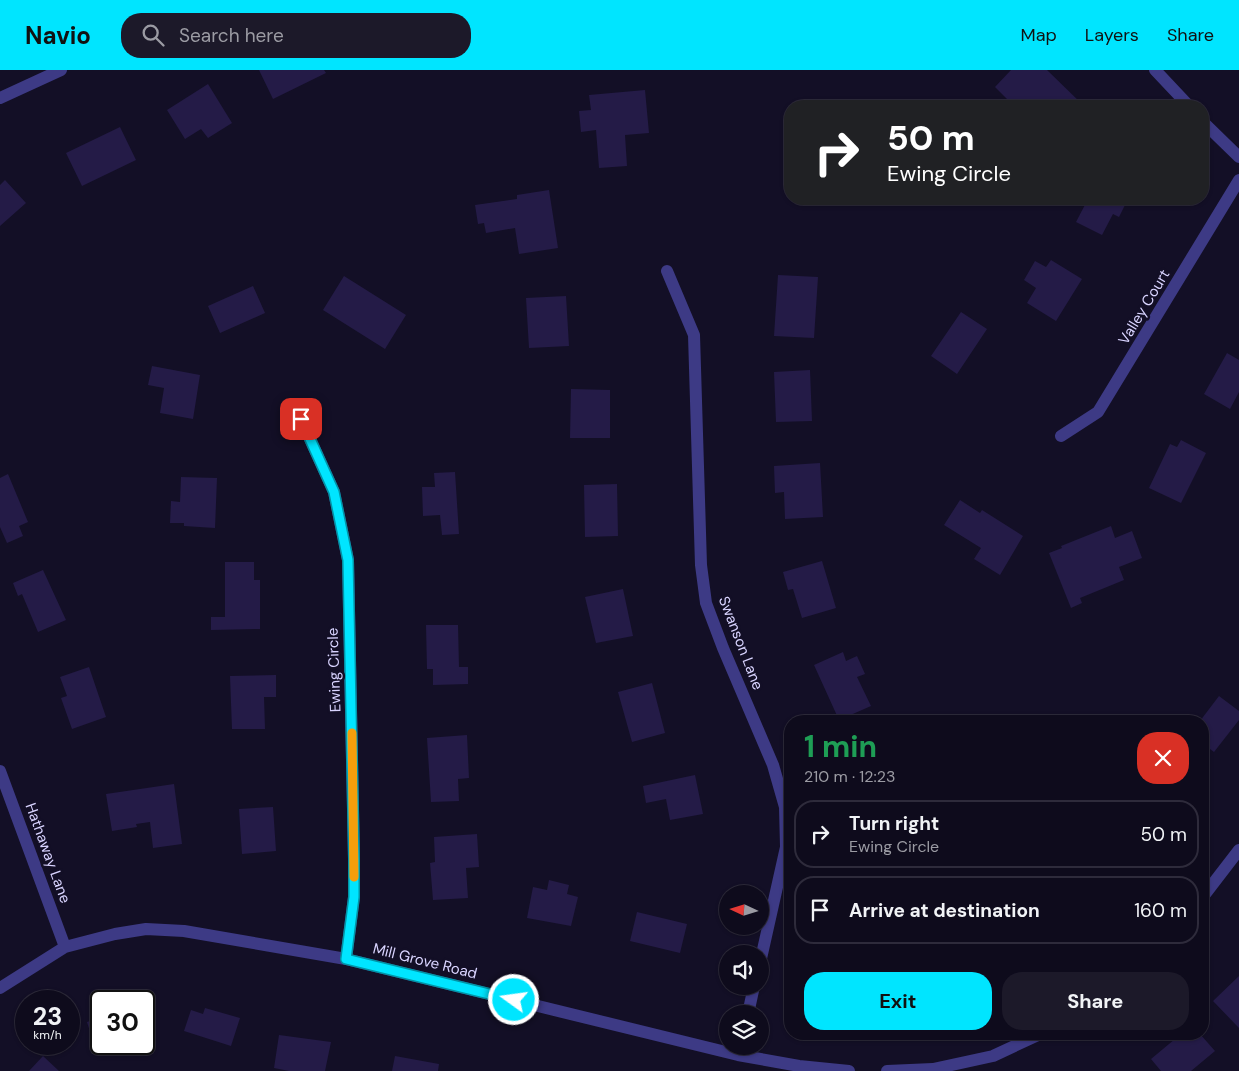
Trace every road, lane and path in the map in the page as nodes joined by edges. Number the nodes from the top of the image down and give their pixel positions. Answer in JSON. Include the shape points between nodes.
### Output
{"nodes":[{"id":1,"x":61,"y":70,"type":"edge"},
{"id":2,"x":1155,"y":70,"type":"edge"},
{"id":3,"x":0,"y":98,"type":"edge"},
{"id":4,"x":1182,"y":100,"type":"edge"},
{"id":5,"x":1209,"y":128,"type":"edge"},
{"id":6,"x":1239,"y":157,"type":"edge"},
{"id":7,"x":1239,"y":180,"type":"edge"},
{"id":8,"x":667,"y":272,"type":"dead end"},
{"id":9,"x":301,"y":419,"type":"dead end"},
{"id":10,"x":1062,"y":436,"type":"dead end"},
{"id":11,"x":0,"y":771,"type":"edge"},
{"id":12,"x":784,"y":804,"type":"edge"},
{"id":13,"x":1239,"y":850,"type":"edge"},
{"id":14,"x":784,"y":857,"type":"edge"},
{"id":15,"x":1209,"y":889,"type":"edge"},
{"id":16,"x":764,"y":945,"type":"edge"},
{"id":17,"x":65,"y":947,"type":"junction"},
{"id":18,"x":346,"y":959,"type":"junction"},
{"id":19,"x":0,"y":988,"type":"edge"},
{"id":20,"x":1027,"y":1040,"type":"edge"},
{"id":21,"x":719,"y":1046,"type":"edge"},
{"id":22,"x":755,"y":1055,"type":"edge"},
{"id":23,"x":849,"y":1071,"type":"edge"},
{"id":24,"x":887,"y":1071,"type":"edge"}],
"edges":[{"from":1,"to":3,"type":"street"},
{"from":2,"to":4,"type":"street"},
{"from":5,"to":6,"type":"street"},
{"from":7,"to":10,"type":"street","name":"Valley Court","via":[[1098,412]]},
{"from":8,"to":12,"type":"street","name":"Swanson Lane","via":[[694,334],[701,565],[706,602],[773,765]]},
{"from":9,"to":18,"type":"street","name":"Ewing Circle","via":[[334,492],[348,560],[354,897]]},
{"from":11,"to":17,"type":"street","name":"Hathaway Lane"},
{"from":13,"to":15,"type":"street"},
{"from":14,"to":16,"type":"street","name":"Swanson Lane"},
{"from":17,"to":18,"type":"street","name":"Mill Grove Road","via":[[146,929],[184,931]]},
{"from":17,"to":19,"type":"street","name":"Mill Grove Road"},
{"from":18,"to":21,"type":"street","name":"Mill Grove Road"},
{"from":20,"to":24,"type":"street","via":[[993,1056],[933,1069]]},
{"from":22,"to":23,"type":"street","name":"Mill Grove Road","via":[[799,1066]]}]}
